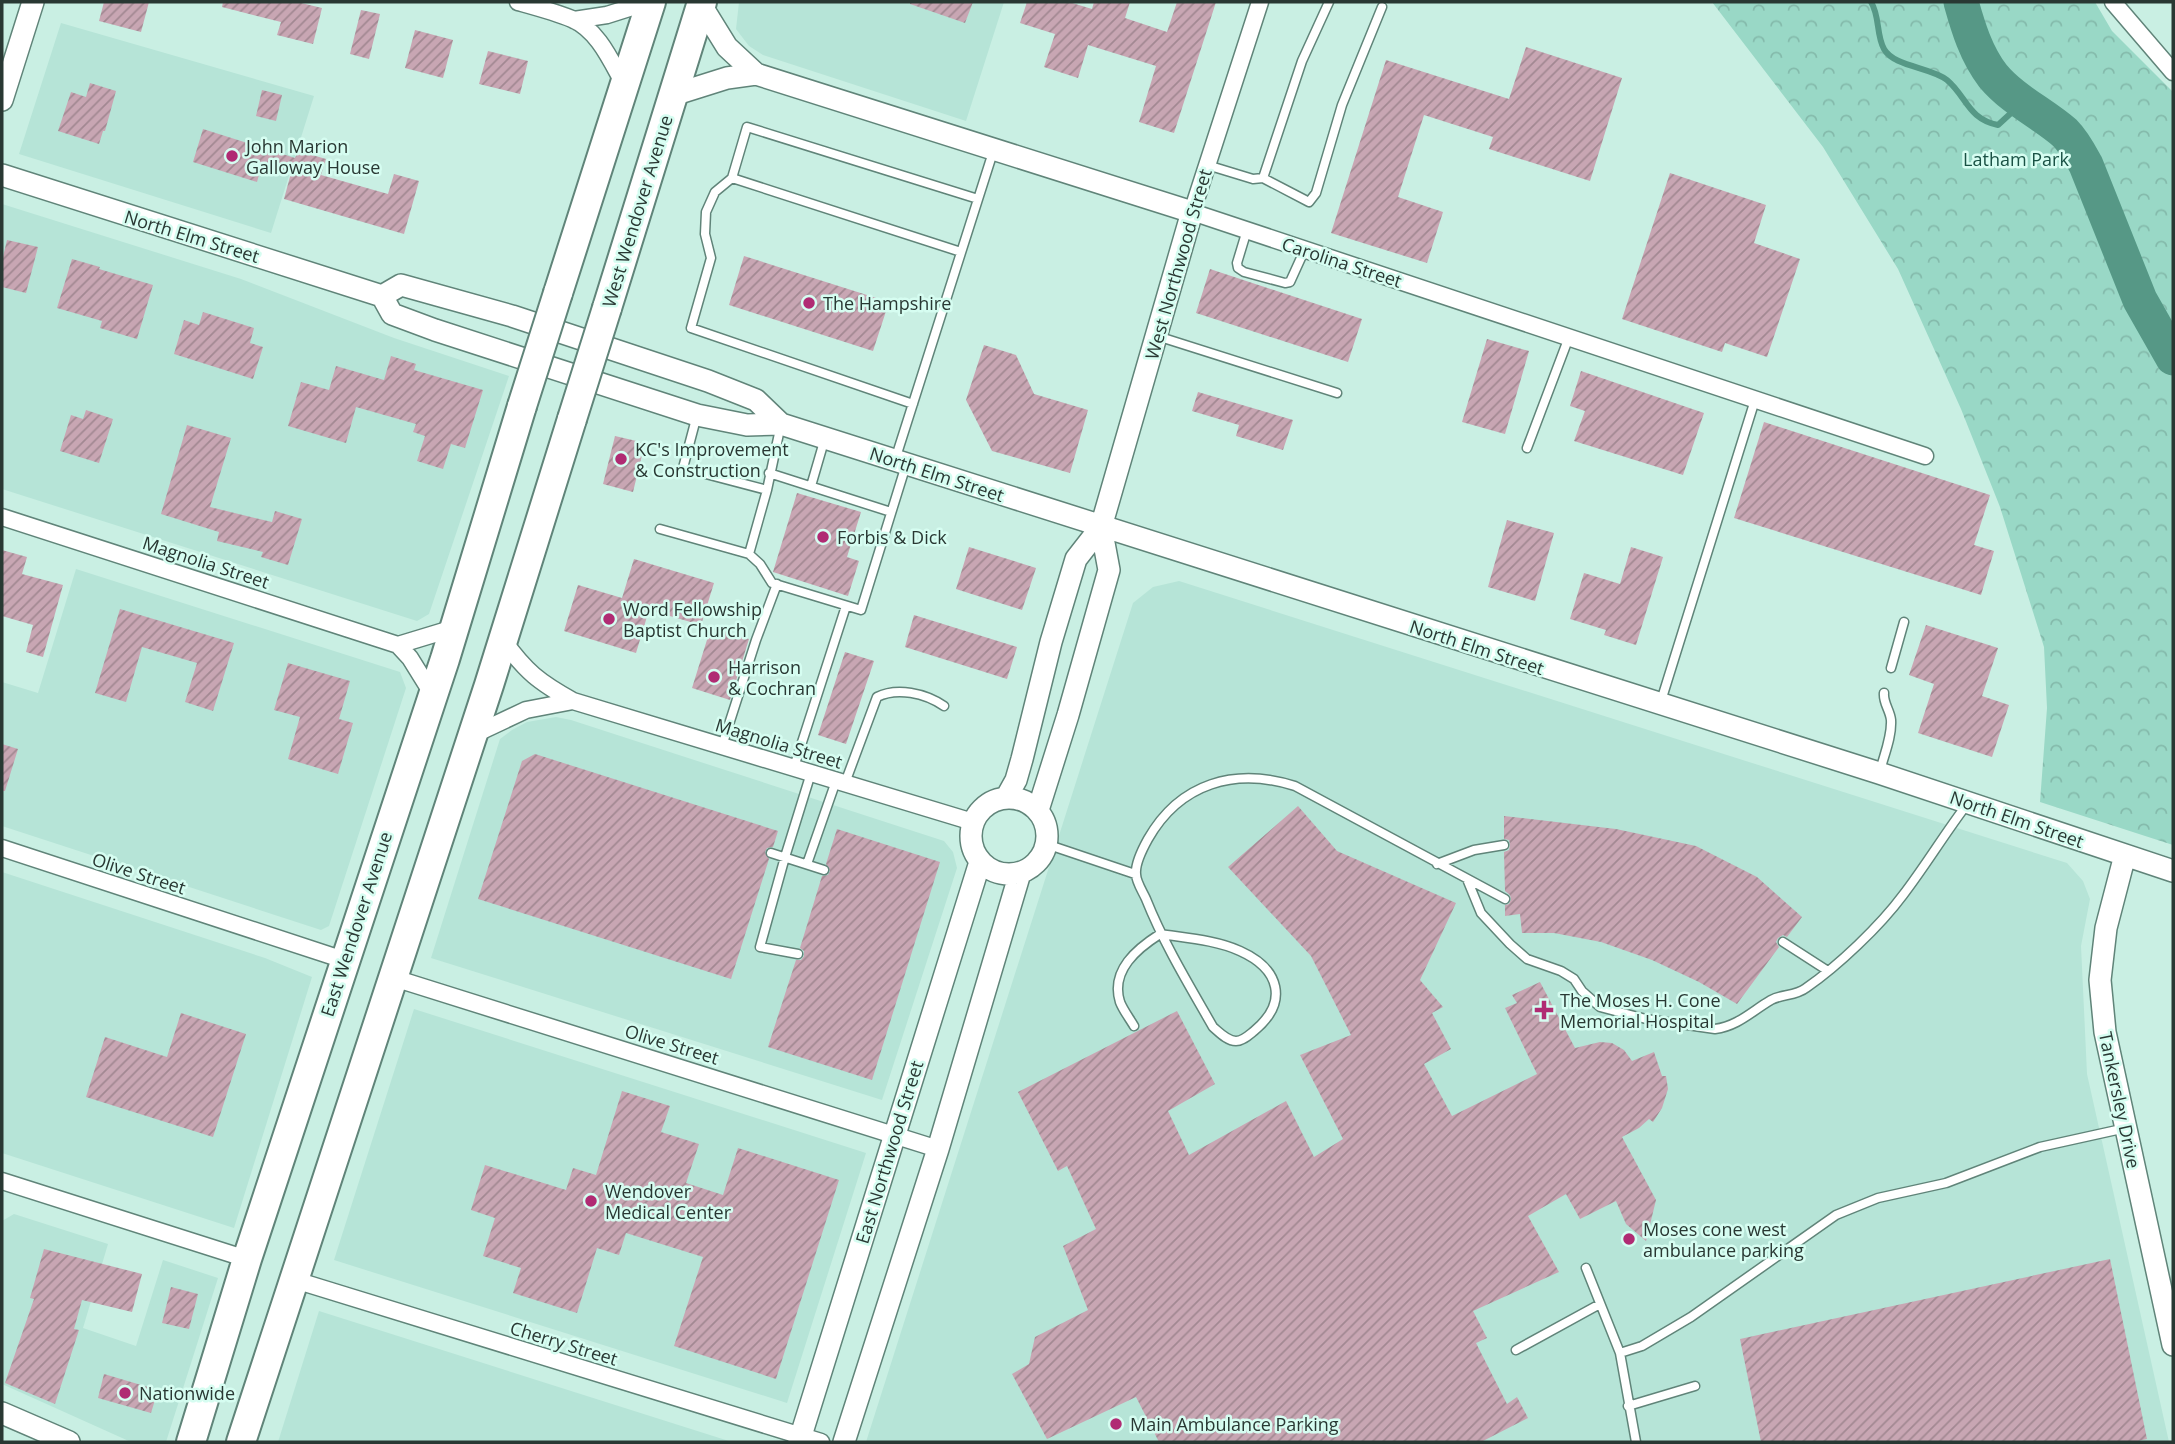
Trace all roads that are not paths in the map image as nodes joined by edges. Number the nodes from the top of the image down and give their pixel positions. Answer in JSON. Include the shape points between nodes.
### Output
{"nodes":[{"id":1,"x":33,"y":2,"type":"edge"},
{"id":2,"x":518,"y":2,"type":"edge"},
{"id":3,"x":650,"y":2,"type":"edge"},
{"id":4,"x":1260,"y":2,"type":"edge"},
{"id":5,"x":1329,"y":2,"type":"edge"},
{"id":6,"x":2113,"y":2,"type":"edge"},
{"id":7,"x":701,"y":4,"type":"edge"},
{"id":8,"x":1382,"y":7,"type":"dead end"},
{"id":9,"x":574,"y":20,"type":"junction"},
{"id":10,"x":2173,"y":72,"type":"edge"},
{"id":11,"x":756,"y":74,"type":"junction"},
{"id":12,"x":624,"y":83,"type":"junction"},
{"id":13,"x":673,"y":94,"type":"junction"},
{"id":14,"x":2,"y":100,"type":"edge"},
{"id":15,"x":994,"y":149,"type":"junction"},
{"id":16,"x":1207,"y":165,"type":"junction"},
{"id":17,"x":2,"y":175,"type":"edge"},
{"id":18,"x":732,"y":178,"type":"junction"},
{"id":19,"x":1263,"y":178,"type":"junction"},
{"id":20,"x":978,"y":199,"type":"junction"},
{"id":21,"x":1192,"y":212,"type":"junction"},
{"id":22,"x":1247,"y":230,"type":"junction"},
{"id":23,"x":1305,"y":249,"type":"junction"},
{"id":24,"x":961,"y":252,"type":"junction"},
{"id":25,"x":382,"y":296,"type":"junction"},
{"id":26,"x":1157,"y":336,"type":"junction"},
{"id":27,"x":1569,"y":337,"type":"junction"},
{"id":28,"x":1338,"y":393,"type":"dead end"},
{"id":29,"x":1755,"y":399,"type":"junction"},
{"id":30,"x":913,"y":404,"type":"junction"},
{"id":31,"x":697,"y":415,"type":"junction"},
{"id":32,"x":781,"y":425,"type":"junction"},
{"id":33,"x":825,"y":438,"type":"junction"},
{"id":34,"x":1527,"y":448,"type":"dead end"},
{"id":35,"x":1925,"y":456,"type":"dead end"},
{"id":36,"x":900,"y":462,"type":"junction"},
{"id":37,"x":769,"y":473,"type":"junction"},
{"id":38,"x":811,"y":486,"type":"junction"},
{"id":39,"x":767,"y":490,"type":"junction"},
{"id":40,"x":891,"y":512,"type":"junction"},
{"id":41,"x":2,"y":517,"type":"edge"},
{"id":42,"x":1101,"y":527,"type":"junction"},
{"id":43,"x":660,"y":529,"type":"dead end"},
{"id":44,"x":749,"y":554,"type":"junction"},
{"id":45,"x":777,"y":584,"type":"junction"},
{"id":46,"x":846,"y":606,"type":"junction"},
{"id":47,"x":1904,"y":622,"type":"dead end"},
{"id":48,"x":454,"y":628,"type":"junction"},
{"id":49,"x":503,"y":640,"type":"junction"},
{"id":50,"x":398,"y":645,"type":"junction"},
{"id":51,"x":1891,"y":668,"type":"dead end"},
{"id":52,"x":1884,"y":692,"type":"dead end"},
{"id":53,"x":433,"y":695,"type":"junction"},
{"id":54,"x":573,"y":701,"type":"junction"},
{"id":55,"x":1660,"y":704,"type":"junction"},
{"id":56,"x":943,"y":706,"type":"dead end"},
{"id":57,"x":472,"y":735,"type":"junction"},
{"id":58,"x":723,"y":746,"type":"junction"},
{"id":59,"x":794,"y":767,"type":"junction"},
{"id":60,"x":811,"y":773,"type":"junction"},
{"id":61,"x":1879,"y":774,"type":"junction"},
{"id":62,"x":841,"y":782,"type":"junction"},
{"id":63,"x":1006,"y":798,"type":"junction"},
{"id":64,"x":1969,"y":803,"type":"junction"},
{"id":65,"x":1038,"y":810,"type":"junction"},
{"id":66,"x":973,"y":822,"type":"junction"},
{"id":67,"x":1046,"y":844,"type":"junction"},
{"id":68,"x":1504,"y":845,"type":"dead end"},
{"id":69,"x":2,"y":848,"type":"edge"},
{"id":70,"x":771,"y":853,"type":"dead end"},
{"id":71,"x":2125,"y":855,"type":"junction"},
{"id":72,"x":785,"y":857,"type":"junction"},
{"id":73,"x":981,"y":862,"type":"junction"},
{"id":74,"x":807,"y":864,"type":"junction"},
{"id":75,"x":1437,"y":864,"type":"junction"},
{"id":76,"x":824,"y":870,"type":"dead end"},
{"id":77,"x":2173,"y":871,"type":"edge"},
{"id":78,"x":1020,"y":873,"type":"junction"},
{"id":79,"x":1136,"y":874,"type":"junction"},
{"id":80,"x":1466,"y":879,"type":"junction"},
{"id":81,"x":1505,"y":900,"type":"dead end"},
{"id":82,"x":1160,"y":934,"type":"junction"},
{"id":83,"x":1783,"y":942,"type":"dead end"},
{"id":84,"x":798,"y":954,"type":"dead end"},
{"id":85,"x":344,"y":960,"type":"junction"},
{"id":86,"x":1828,"y":971,"type":"junction"},
{"id":87,"x":394,"y":978,"type":"junction"},
{"id":88,"x":1134,"y":1026,"type":"dead end"},
{"id":89,"x":2126,"y":1128,"type":"junction"},
{"id":90,"x":895,"y":1134,"type":"junction"},
{"id":91,"x":938,"y":1149,"type":"junction"},
{"id":92,"x":2,"y":1181,"type":"edge"},
{"id":93,"x":247,"y":1259,"type":"junction"},
{"id":94,"x":1586,"y":1268,"type":"dead end"},
{"id":95,"x":295,"y":1280,"type":"junction"},
{"id":96,"x":1600,"y":1304,"type":"junction"},
{"id":97,"x":2173,"y":1345,"type":"edge"},
{"id":98,"x":1516,"y":1350,"type":"dead end"},
{"id":99,"x":1620,"y":1353,"type":"junction"},
{"id":100,"x":1695,"y":1386,"type":"dead end"},
{"id":101,"x":1629,"y":1406,"type":"junction"},
{"id":102,"x":2,"y":1413,"type":"edge"},
{"id":103,"x":807,"y":1440,"type":"edge"},
{"id":104,"x":69,"y":1442,"type":"edge"},
{"id":105,"x":191,"y":1442,"type":"edge"},
{"id":106,"x":241,"y":1442,"type":"edge"},
{"id":107,"x":844,"y":1442,"type":"edge"},
{"id":108,"x":1636,"y":1442,"type":"edge"}],
"edges":[{"from":1,"to":14,"type":"street"},
{"from":2,"to":9,"type":"street"},
{"from":3,"to":9,"type":"street"},
{"from":3,"to":12,"type":"highway"},
{"from":4,"to":16,"type":"street","name":"West Northwood Street"},
{"from":5,"to":19,"type":"lane","via":[[1302,61]]},
{"from":6,"to":10,"type":"street"},
{"from":7,"to":11,"type":"street","name":"Carolina Street","via":[[727,47]]},
{"from":7,"to":13,"type":"highway","name":"West Wendover Avenue"},
{"from":8,"to":19,"type":"lane","via":[[1342,105],[1317,193],[1309,202]]},
{"from":9,"to":12,"type":"street","via":[[601,44]]},
{"from":11,"to":13,"type":"street","name":"Carolina Street"},
{"from":11,"to":15,"type":"street","name":"Carolina Street"},
{"from":12,"to":48,"type":"highway","name":"East Wendover Avenue","bridge":true},
{"from":13,"to":49,"type":"highway","name":"West Wendover Avenue","bridge":true},
{"from":15,"to":20,"type":"lane"},
{"from":15,"to":21,"type":"street","name":"Carolina Street"},
{"from":16,"to":19,"type":"lane"},
{"from":16,"to":21,"type":"street","name":"West Northwood Street"},
{"from":17,"to":25,"type":"street","name":"North Elm Street"},
{"from":18,"to":20,"type":"lane","via":[[747,127]]},
{"from":18,"to":24,"type":"lane"},
{"from":18,"to":30,"type":"lane","via":[[715,192],[706,212],[710,258],[691,328]]},
{"from":20,"to":24,"type":"lane"},
{"from":21,"to":22,"type":"street","name":"Carolina Street"},
{"from":21,"to":26,"type":"street","name":"West Northwood Street"},
{"from":22,"to":23,"type":"street","name":"Carolina Street"},
{"from":22,"to":23,"type":"lane","via":[[1237,263],[1244,272],[1290,282]]},
{"from":23,"to":27,"type":"street","name":"Carolina Street"},
{"from":24,"to":30,"type":"lane"},
{"from":25,"to":31,"type":"street","name":"North Elm Street","via":[[392,314]]},
{"from":25,"to":32,"type":"street","name":"North Elm Street","via":[[401,285],[525,320],[756,400]]},
{"from":26,"to":28,"type":"lane"},
{"from":26,"to":42,"type":"street","name":"West Northwood Street"},
{"from":27,"to":29,"type":"street","name":"Carolina Street"},
{"from":27,"to":34,"type":"lane"},
{"from":29,"to":35,"type":"street","name":"Carolina Street"},
{"from":29,"to":55,"type":"lane"},
{"from":30,"to":36,"type":"lane"},
{"from":31,"to":32,"type":"street","name":"North Elm Street","via":[[747,425]]},
{"from":31,"to":39,"type":"lane","via":[[683,468]]},
{"from":32,"to":33,"type":"street","name":"North Elm Street"},
{"from":32,"to":37,"type":"lane"},
{"from":33,"to":36,"type":"street","name":"North Elm Street"},
{"from":33,"to":38,"type":"lane"},
{"from":36,"to":40,"type":"lane"},
{"from":36,"to":42,"type":"street","name":"North Elm Street"},
{"from":37,"to":38,"type":"lane"},
{"from":37,"to":39,"type":"lane"},
{"from":38,"to":40,"type":"lane"},
{"from":39,"to":44,"type":"lane"},
{"from":40,"to":46,"type":"lane","via":[[861,610]]},
{"from":41,"to":50,"type":"street","name":"Magnolia Street"},
{"from":42,"to":55,"type":"street","name":"North Elm Street"},
{"from":42,"to":63,"type":"street","via":[[1076,559],[1016,780]]},
{"from":42,"to":65,"type":"street","via":[[1110,570]]},
{"from":43,"to":44,"type":"lane"},
{"from":44,"to":45,"type":"lane"},
{"from":45,"to":46,"type":"lane"},
{"from":45,"to":58,"type":"lane"},
{"from":46,"to":59,"type":"lane"},
{"from":47,"to":51,"type":"lane"},
{"from":48,"to":50,"type":"street"},
{"from":48,"to":53,"type":"highway","name":"East Wendover Avenue"},
{"from":49,"to":54,"type":"street","name":"Magnolia Street","via":[[528,673]]},
{"from":49,"to":57,"type":"highway"},
{"from":50,"to":53,"type":"street"},
{"from":52,"to":61,"type":"lane","via":[[1891,727]]},
{"from":53,"to":85,"type":"highway","name":"East Wendover Avenue"},
{"from":54,"to":57,"type":"street","name":"Magnolia Street","via":[[526,710]]},
{"from":54,"to":58,"type":"street","name":"Magnolia Street"},
{"from":55,"to":61,"type":"street","name":"North Elm Street"},
{"from":56,"to":62,"type":"lane","via":[[905,692],[877,697]]},
{"from":57,"to":87,"type":"highway"},
{"from":58,"to":59,"type":"street","name":"Magnolia Street"},
{"from":59,"to":60,"type":"street","name":"Magnolia Street"},
{"from":60,"to":62,"type":"street","name":"Magnolia Street"},
{"from":60,"to":72,"type":"lane"},
{"from":61,"to":64,"type":"street","name":"North Elm Street"},
{"from":62,"to":66,"type":"street","name":"Magnolia Street"},
{"from":62,"to":74,"type":"lane"},
{"from":63,"to":65,"type":"street","via":[[1024,800]]},
{"from":63,"to":66,"type":"street","via":[[984,807]]},
{"from":64,"to":71,"type":"street","name":"North Elm Street"},
{"from":64,"to":86,"type":"lane","via":[[1891,911]]},
{"from":65,"to":67,"type":"street"},
{"from":66,"to":73,"type":"street","via":[[971,842]]},
{"from":67,"to":78,"type":"street","via":[[1036,863]]},
{"from":67,"to":79,"type":"lane"},
{"from":68,"to":75,"type":"lane"},
{"from":69,"to":85,"type":"street","name":"Olive Street"},
{"from":70,"to":72,"type":"lane"},
{"from":71,"to":77,"type":"street","name":"North Elm Street"},
{"from":71,"to":89,"type":"street","name":"Tankersley Drive","via":[[2106,928],[2100,980],[2105,1032]]},
{"from":72,"to":74,"type":"lane"},
{"from":72,"to":84,"type":"lane","via":[[761,947]]},
{"from":73,"to":78,"type":"street","via":[[1000,873]]},
{"from":73,"to":90,"type":"street","name":"East Northwood Street"},
{"from":74,"to":76,"type":"lane"},
{"from":75,"to":79,"type":"lane","via":[[1295,786],[1275,780],[1232,779],[1199,788],[1173,806],[1157,823]]},
{"from":75,"to":80,"type":"lane"},
{"from":78,"to":91,"type":"street"},
{"from":79,"to":82,"type":"lane"},
{"from":80,"to":81,"type":"lane"},
{"from":80,"to":86,"type":"lane","via":[[1481,913],[1510,944],[1527,959],[1574,979],[1592,1002],[1608,1011],[1726,1028],[1778,997],[1804,990]]},
{"from":82,"to":82,"type":"lane","via":[[1213,1027],[1225,1037],[1245,1039],[1266,1021],[1276,1002],[1276,985],[1262,965],[1222,944]]},
{"from":82,"to":88,"type":"lane","via":[[1135,952],[1122,974],[1120,1003]]},
{"from":83,"to":86,"type":"lane"},
{"from":85,"to":93,"type":"highway","name":"East Wendover Avenue"},
{"from":87,"to":90,"type":"street","name":"Olive Street"},
{"from":87,"to":95,"type":"highway"},
{"from":89,"to":97,"type":"street","name":"Tankersley Drive"},
{"from":89,"to":99,"type":"lane","via":[[2040,1147],[1946,1183],[1878,1198],[1836,1216],[1691,1317],[1642,1346]]},
{"from":90,"to":91,"type":"street","name":"Olive Street"},
{"from":90,"to":103,"type":"street","name":"East Northwood Street"},
{"from":91,"to":107,"type":"street"},
{"from":92,"to":93,"type":"street"},
{"from":93,"to":105,"type":"highway","name":"East Wendover Avenue"},
{"from":94,"to":96,"type":"lane"},
{"from":95,"to":103,"type":"street","name":"Cherry Street"},
{"from":95,"to":106,"type":"highway"},
{"from":96,"to":98,"type":"lane"},
{"from":96,"to":99,"type":"lane"},
{"from":99,"to":101,"type":"lane"},
{"from":100,"to":101,"type":"lane"},
{"from":101,"to":108,"type":"lane"},
{"from":102,"to":104,"type":"street"}]}
